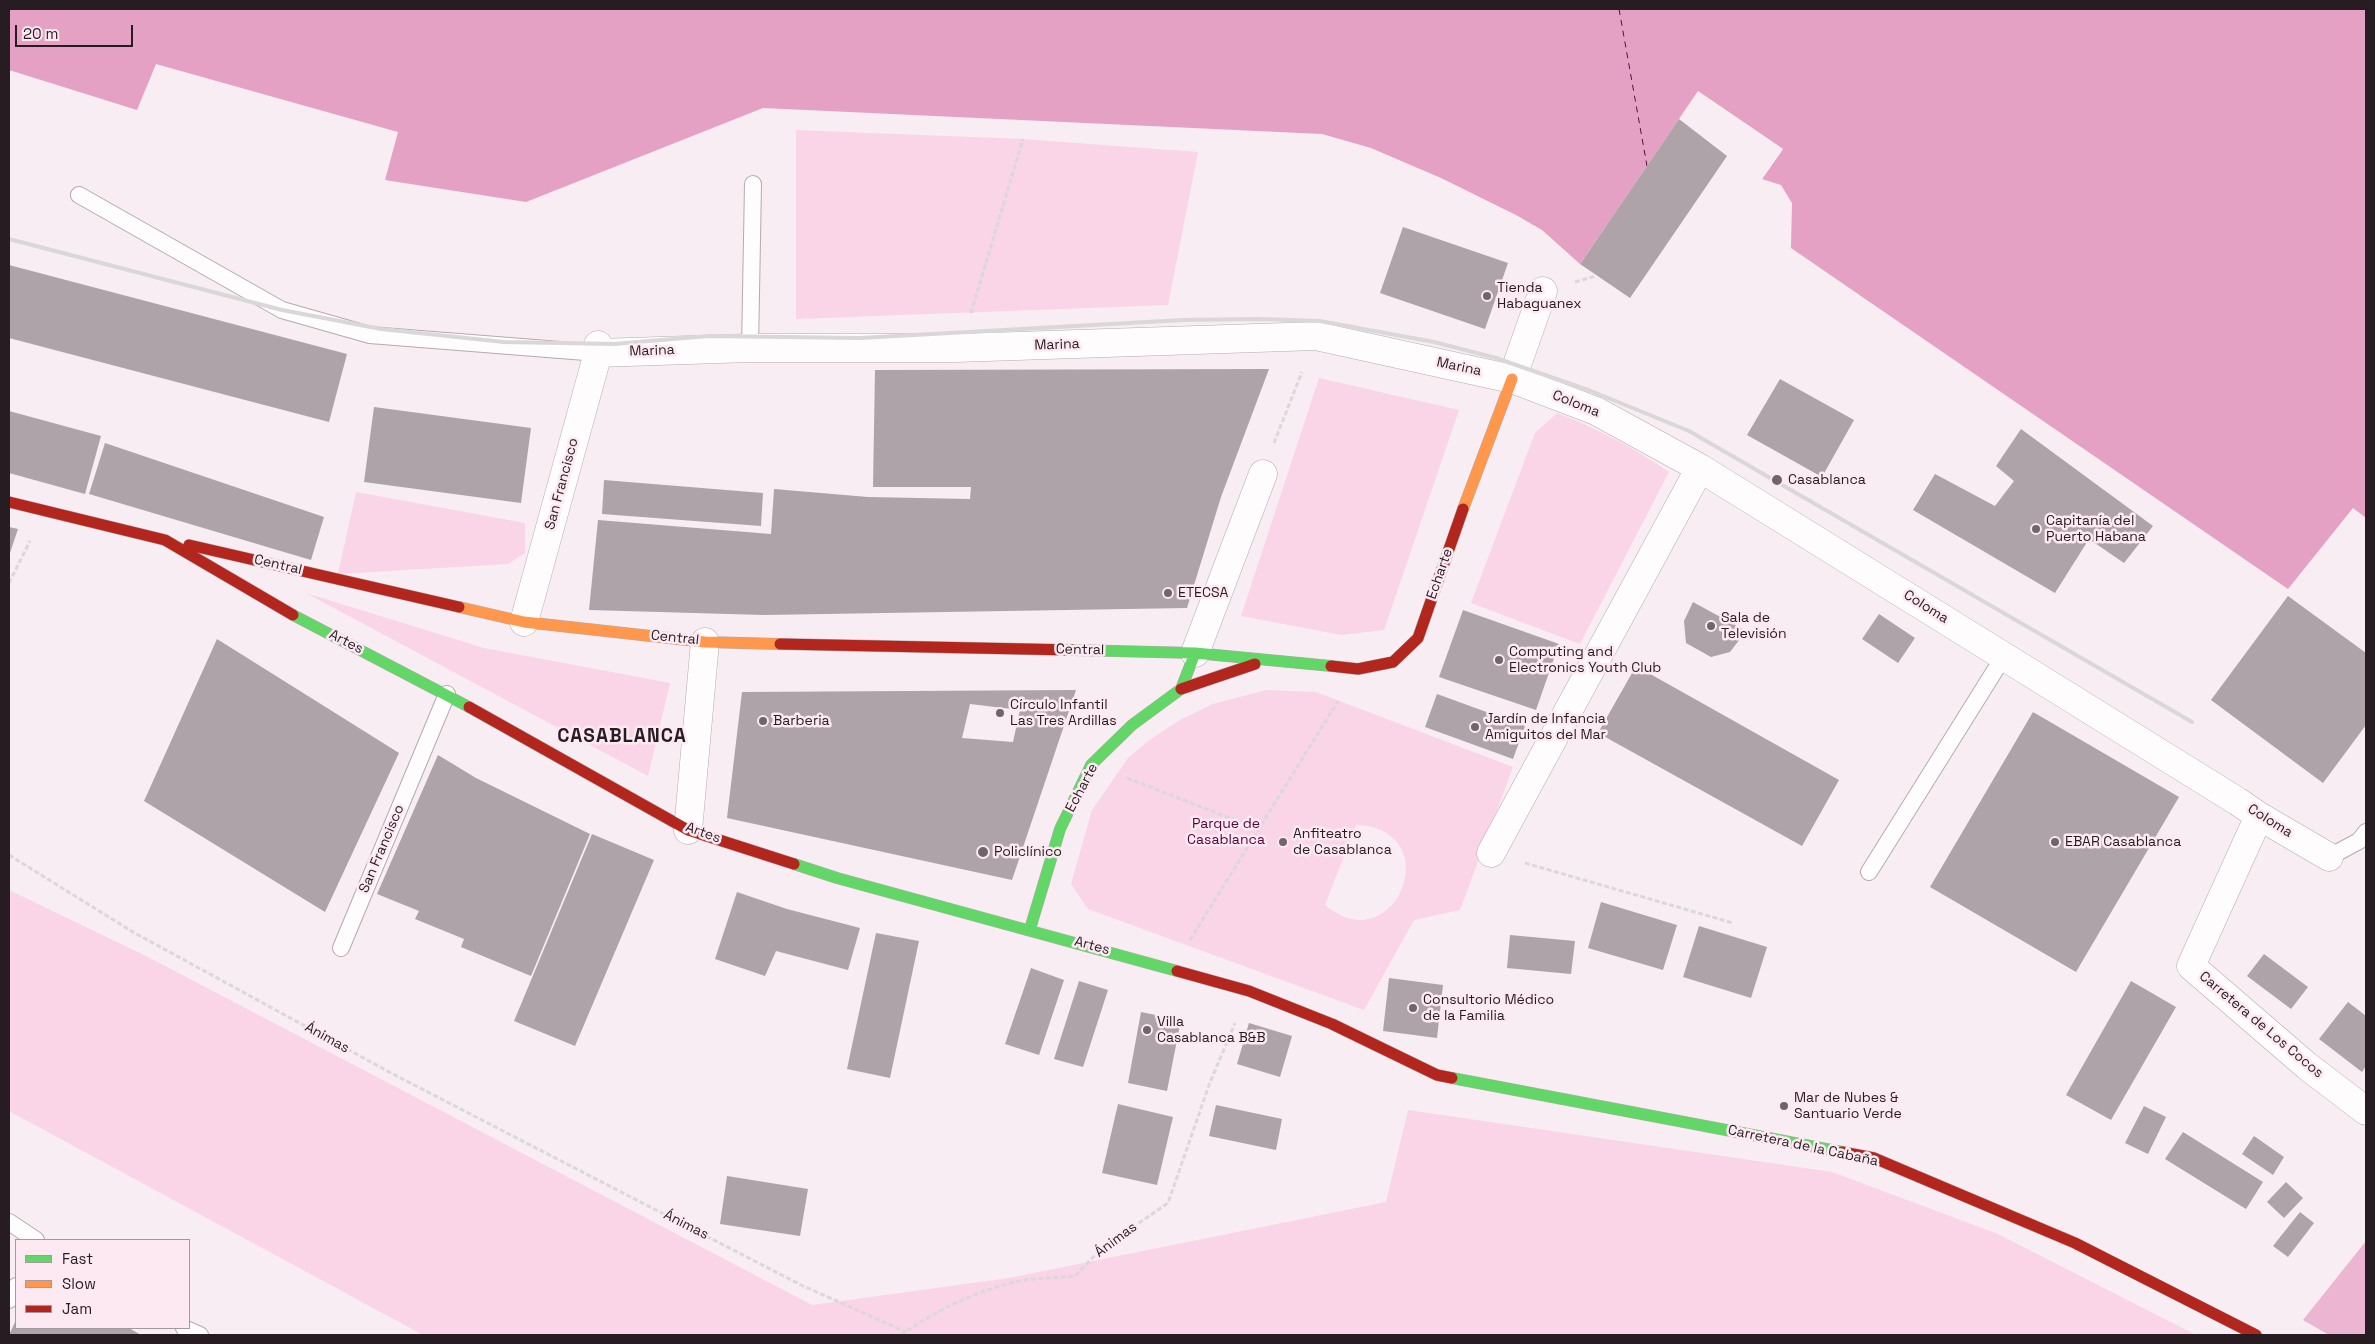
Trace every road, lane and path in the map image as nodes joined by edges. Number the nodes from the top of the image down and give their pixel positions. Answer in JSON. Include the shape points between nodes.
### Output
{"nodes":[{"id":1,"x":1023,"y":139,"type":"dead end"},
{"id":2,"x":753,"y":184,"type":"dead end"},
{"id":3,"x":79,"y":195,"type":"dead end"},
{"id":4,"x":1543,"y":290,"type":"dead end"},
{"id":5,"x":1316,"y":336,"type":"junction"},
{"id":6,"x":750,"y":348,"type":"junction"},
{"id":7,"x":957,"y":348,"type":"junction"},
{"id":8,"x":598,"y":349,"type":"junction"},
{"id":9,"x":1512,"y":379,"type":"junction"},
{"id":10,"x":1700,"y":468,"type":"junction"},
{"id":11,"x":1262,"y":474,"type":"joint"},
{"id":12,"x":9,"y":502,"type":"edge"},
{"id":13,"x":45,"y":512,"type":"junction"},
{"id":14,"x":165,"y":540,"type":"junction"},
{"id":15,"x":9,"y":583,"type":"edge"},
{"id":16,"x":524,"y":622,"type":"junction"},
{"id":17,"x":705,"y":642,"type":"junction"},
{"id":18,"x":1195,"y":653,"type":"junction"},
{"id":19,"x":2004,"y":656,"type":"junction"},
{"id":20,"x":1268,"y":661,"type":"junction"},
{"id":21,"x":1358,"y":669,"type":"junction"},
{"id":22,"x":1181,"y":689,"type":"junction"},
{"id":23,"x":447,"y":694,"type":"junction"},
{"id":24,"x":1091,"y":765,"type":"junction"},
{"id":25,"x":2259,"y":816,"type":"junction"},
{"id":26,"x":1258,"y":829,"type":"junction"},
{"id":27,"x":688,"y":830,"type":"junction"},
{"id":28,"x":2366,"y":832,"type":"edge"},
{"id":29,"x":1492,"y":854,"type":"joint"},
{"id":30,"x":9,"y":855,"type":"edge"},
{"id":31,"x":2329,"y":857,"type":"joint"},
{"id":32,"x":1869,"y":872,"type":"dead end"},
{"id":33,"x":1733,"y":923,"type":"dead end"},
{"id":34,"x":1030,"y":929,"type":"junction"},
{"id":35,"x":341,"y":948,"type":"dead end"},
{"id":36,"x":1172,"y":968,"type":"junction"},
{"id":37,"x":1249,"y":991,"type":"junction"},
{"id":38,"x":1436,"y":1075,"type":"joint"},
{"id":39,"x":2366,"y":1111,"type":"edge"},
{"id":40,"x":9,"y":1222,"type":"edge"},
{"id":41,"x":34,"y":1239,"type":"edge"},
{"id":42,"x":15,"y":1288,"type":"edge"},
{"id":43,"x":9,"y":1300,"type":"edge"},
{"id":44,"x":906,"y":1332,"type":"junction"},
{"id":45,"x":901,"y":1335,"type":"edge"},
{"id":46,"x":2256,"y":1335,"type":"edge"}],
"edges":[{"from":1,"to":7,"type":"path","via":[[965,333]]},
{"from":2,"to":6,"type":"lane"},
{"from":3,"to":8,"type":"lane","via":[[282,310],[370,335]]},
{"from":4,"to":9,"type":"street","name":"Echarte"},
{"from":5,"to":7,"type":"street","name":"Marina"},
{"from":5,"to":9,"type":"street","name":"Marina"},
{"from":5,"to":11,"type":"path"},
{"from":6,"to":7,"type":"street","name":"Marina"},
{"from":6,"to":8,"type":"street","name":"Marina"},
{"from":8,"to":16,"type":"street","name":"San Francisco"},
{"from":9,"to":10,"type":"street","name":"Coloma","via":[[1596,411]]},
{"from":9,"to":21,"type":"main road","name":"Echarte","via":[[1418,638],[1393,662]]},
{"from":10,"to":19,"type":"street","name":"Coloma"},
{"from":10,"to":29,"type":"street"},
{"from":11,"to":18,"type":"street"},
{"from":12,"to":13,"type":"main road","name":"Artes"},
{"from":13,"to":14,"type":"main road","name":"Artes"},
{"from":13,"to":15,"type":"path"},
{"from":14,"to":16,"type":"main road","name":"Central"},
{"from":14,"to":23,"type":"main road","name":"Artes","via":[[268,602]]},
{"from":16,"to":17,"type":"main road","name":"Central"},
{"from":17,"to":18,"type":"main road","name":"Central"},
{"from":17,"to":27,"type":"street"},
{"from":18,"to":20,"type":"main road","name":"Echarte"},
{"from":18,"to":22,"type":"main road"},
{"from":19,"to":25,"type":"street","name":"Coloma"},
{"from":19,"to":32,"type":"lane"},
{"from":20,"to":21,"type":"main road","name":"Echarte"},
{"from":20,"to":22,"type":"main road","name":"Echarte"},
{"from":21,"to":26,"type":"path"},
{"from":22,"to":24,"type":"main road","name":"Echarte","via":[[1132,725]]},
{"from":23,"to":27,"type":"main road","name":"Artes"},
{"from":23,"to":35,"type":"lane","name":"San Francisco"},
{"from":24,"to":26,"type":"path"},
{"from":24,"to":34,"type":"main road","name":"Echarte","via":[[1060,829]]},
{"from":25,"to":31,"type":"street","name":"Coloma"},
{"from":25,"to":39,"type":"street","name":"Carretera de Los Cocos","via":[[2191,966],[2307,1066]]},
{"from":26,"to":36,"type":"path"},
{"from":27,"to":34,"type":"main road","name":"Artes","via":[[837,878]]},
{"from":28,"to":31,"type":"lane","via":[[2359,841]]},
{"from":29,"to":33,"type":"path"},
{"from":30,"to":44,"type":"path","name":"Ánimas","via":[[133,932],[391,1073],[801,1284]]},
{"from":34,"to":36,"type":"main road","name":"Artes"},
{"from":36,"to":37,"type":"main road","name":"Artes"},
{"from":37,"to":38,"type":"main road","name":"Artes","via":[[1332,1024]]},
{"from":37,"to":44,"type":"path","name":"Ánimas","via":[[1209,1085],[1168,1203],[1101,1249],[1075,1276],[1024,1280],[985,1292],[942,1310]]},
{"from":38,"to":46,"type":"main road","name":"Carretera de la Cabaña","via":[[1874,1158],[2075,1243]]},
{"from":40,"to":41,"type":"lane"},
{"from":42,"to":43,"type":"lane"},
{"from":44,"to":45,"type":"path"}]}
